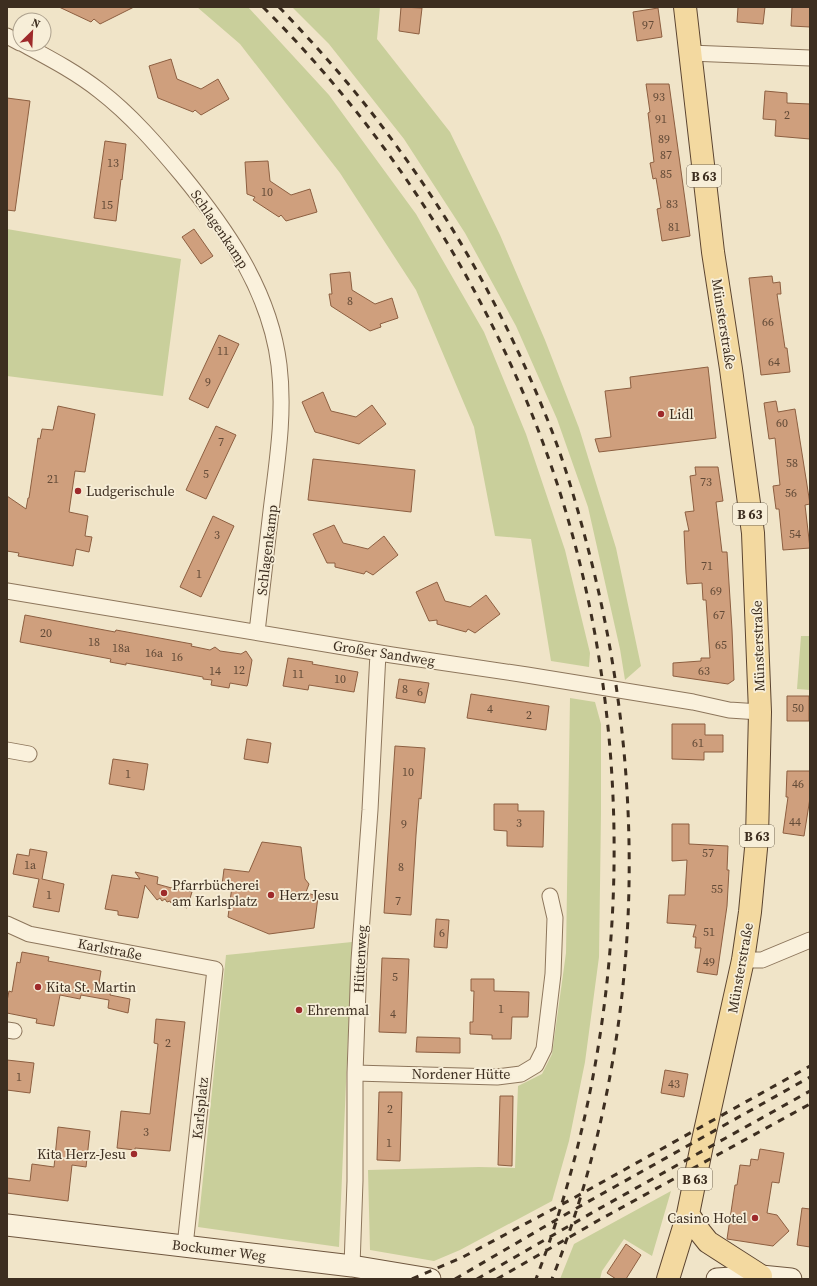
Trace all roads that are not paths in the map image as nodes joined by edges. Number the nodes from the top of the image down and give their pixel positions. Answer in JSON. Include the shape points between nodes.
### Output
{"nodes":[{"id":1,"x":685,"y":7,"type":"edge"},
{"id":2,"x":38,"y":52,"type":"edge"},
{"id":3,"x":690,"y":53,"type":"junction"},
{"id":4,"x":810,"y":58,"type":"edge"},
{"id":5,"x":7,"y":591,"type":"edge"},
{"id":6,"x":257,"y":632,"type":"junction"},
{"id":7,"x":378,"y":652,"type":"junction"},
{"id":8,"x":760,"y":712,"type":"junction"},
{"id":9,"x":7,"y":750,"type":"edge"},
{"id":10,"x":29,"y":754,"type":"dead end"},
{"id":11,"x":550,"y":896,"type":"dead end"},
{"id":12,"x":8,"y":926,"type":"edge"},
{"id":13,"x":810,"y":940,"type":"edge"},
{"id":14,"x":743,"y":960,"type":"junction"},
{"id":15,"x":215,"y":969,"type":"joint"},
{"id":16,"x":355,"y":1073,"type":"junction"},
{"id":17,"x":688,"y":1214,"type":"junction"},
{"id":18,"x":7,"y":1225,"type":"edge"},
{"id":19,"x":185,"y":1246,"type":"junction"},
{"id":20,"x":352,"y":1266,"type":"junction"},
{"id":21,"x":761,"y":1276,"type":"junction"},
{"id":22,"x":430,"y":1279,"type":"edge"},
{"id":23,"x":668,"y":1279,"type":"edge"},
{"id":24,"x":717,"y":1279,"type":"edge"},
{"id":25,"x":791,"y":1279,"type":"edge"}],
"edges":[{"from":1,"to":3,"type":"main road","name":"Münsterstraße","number":"B 63"},
{"from":2,"to":6,"type":"street","name":"Schlagenkamp","via":[[99,90],[156,144],[202,200],[232,242],[261,298],[272,331],[277,358],[281,437]]},
{"from":3,"to":4,"type":"street"},
{"from":3,"to":8,"type":"main road","name":"Münsterstraße","number":"B 63","via":[[713,252],[753,533]]},
{"from":5,"to":6,"type":"street","name":"Großer Sandweg"},
{"from":6,"to":7,"type":"street","name":"Großer Sandweg"},
{"from":7,"to":8,"type":"street","name":"Großer Sandweg","via":[[693,702],[729,710]]},
{"from":7,"to":16,"type":"street","name":"Hüttenweg","via":[[359,960]]},
{"from":8,"to":14,"type":"main road","name":"Münsterstraße","number":"B 63","via":[[757,838]]},
{"from":9,"to":10,"type":"street"},
{"from":11,"to":16,"type":"street","name":"Nordener Hütte","via":[[555,918],[553,974],[544,1049],[536,1065],[521,1074],[497,1077]]},
{"from":12,"to":15,"type":"street","name":"Karlstraße","via":[[30,934]]},
{"from":13,"to":14,"type":"street","via":[[762,960]]},
{"from":14,"to":17,"type":"main road","name":"Münsterstraße","number":"B 63"},
{"from":15,"to":19,"type":"street","name":"Karlsplatz"},
{"from":16,"to":20,"type":"street","name":"Hüttenweg"},
{"from":17,"to":21,"type":"main road","via":[[708,1242]]},
{"from":17,"to":23,"type":"main road","name":"Münsterstraße","number":"B 63"},
{"from":18,"to":19,"type":"main road","name":"Bockumer Weg"},
{"from":19,"to":20,"type":"main road","name":"Bockumer Weg"},
{"from":20,"to":22,"type":"main road","name":"Bockumer Weg"},
{"from":21,"to":24,"type":"main road"},
{"from":21,"to":25,"type":"main road"}]}
